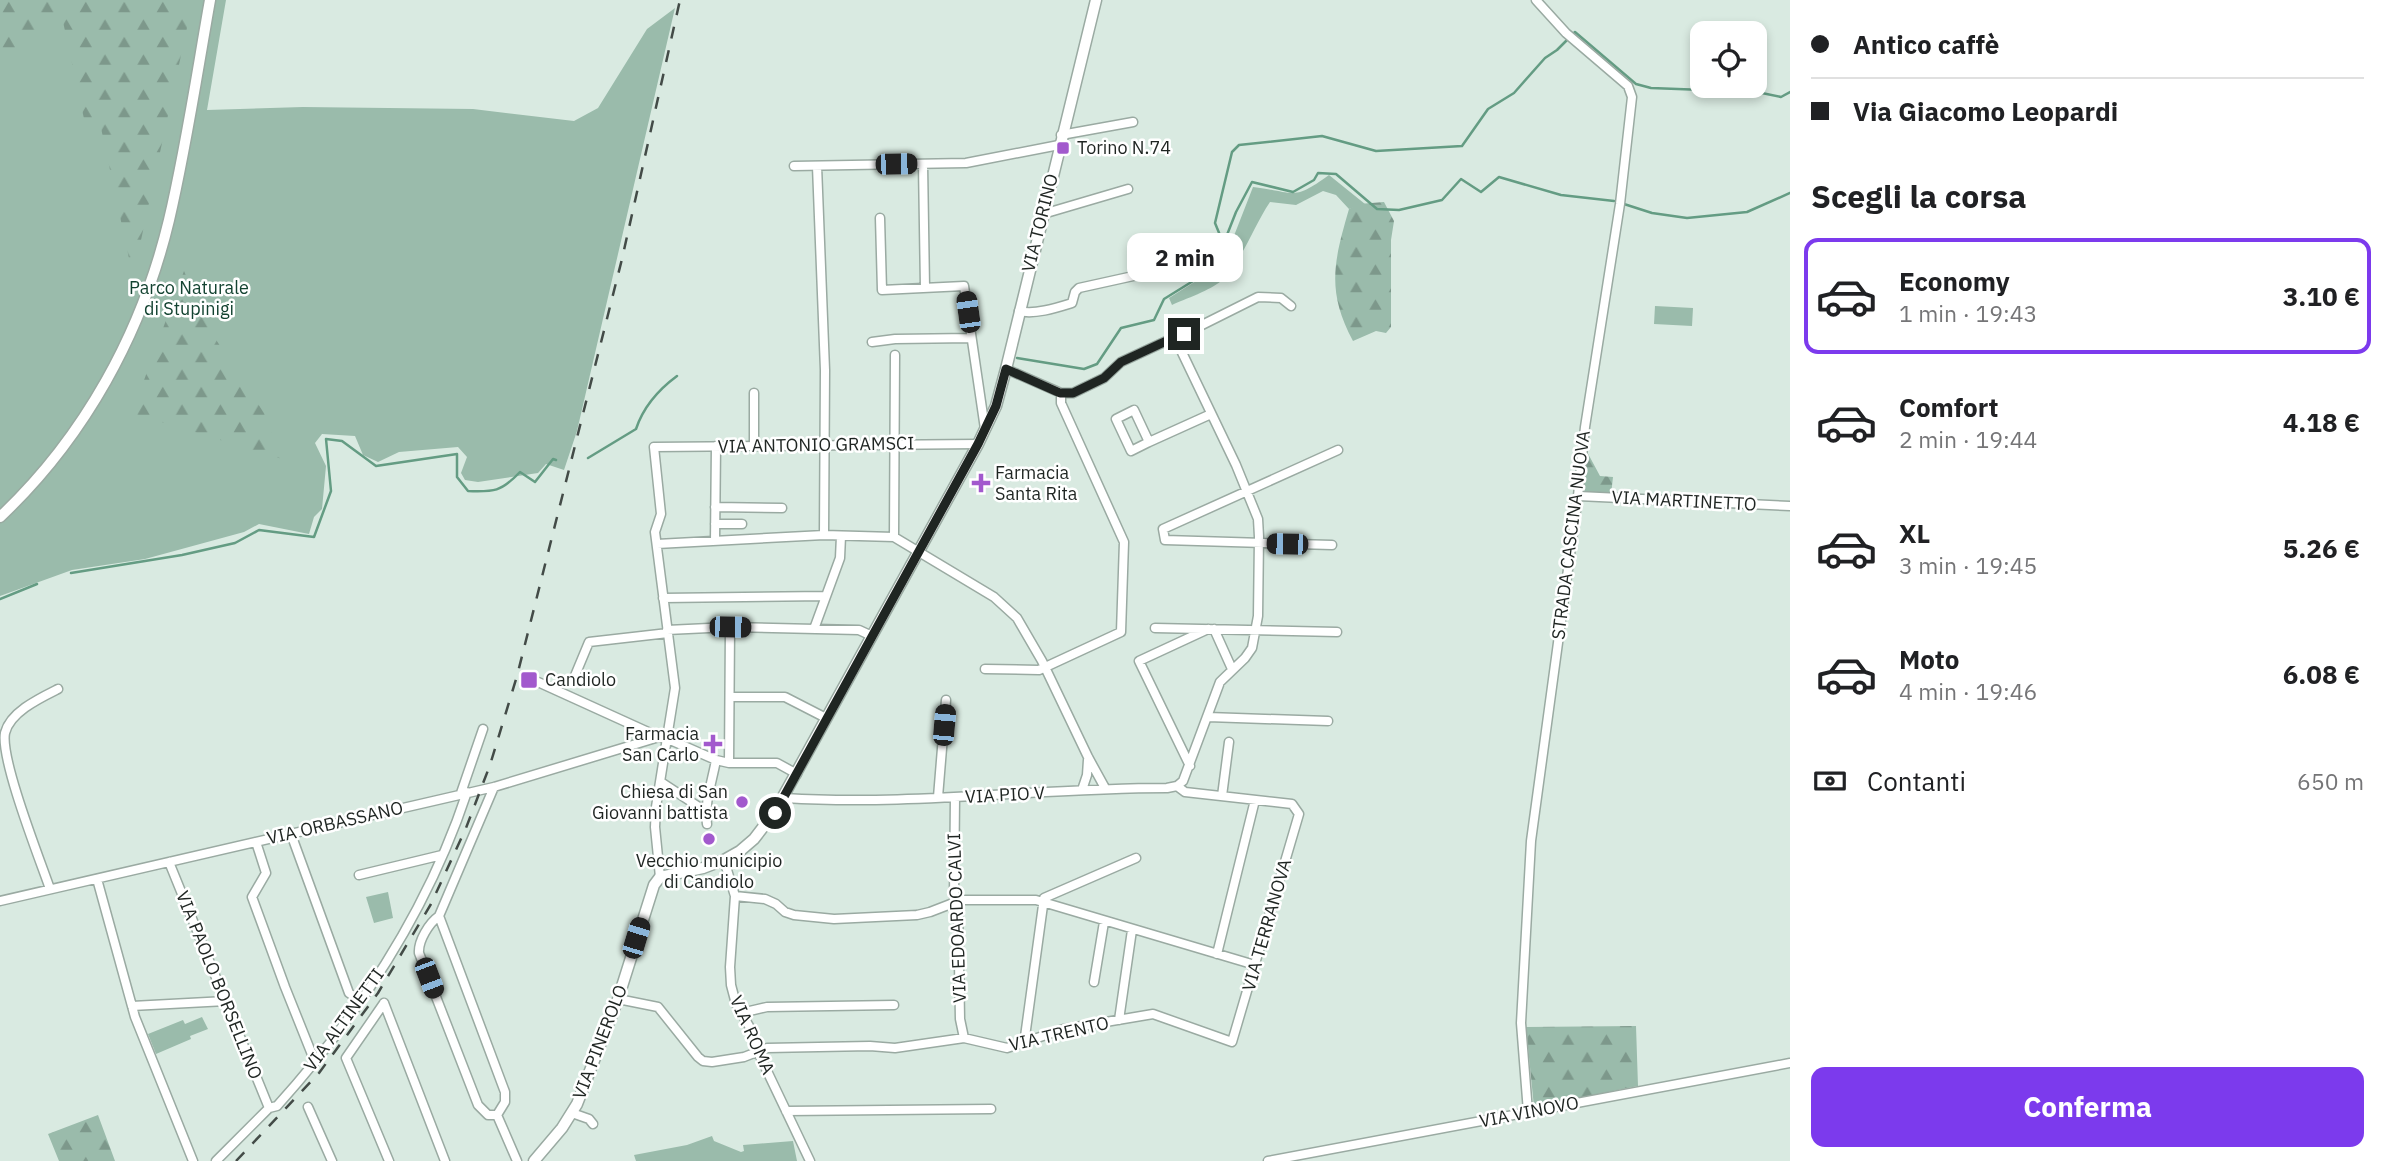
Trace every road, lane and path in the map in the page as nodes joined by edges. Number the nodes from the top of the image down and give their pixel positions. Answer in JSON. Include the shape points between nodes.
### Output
{"nodes":[{"id":1,"x":210,"y":0,"type":"edge"},
{"id":2,"x":1096,"y":0,"type":"edge"},
{"id":3,"x":1536,"y":0,"type":"edge"},
{"id":4,"x":1133,"y":122,"type":"dead end"},
{"id":5,"x":1060,"y":140,"type":"junction"},
{"id":6,"x":923,"y":164,"type":"junction"},
{"id":7,"x":794,"y":166,"type":"dead end"},
{"id":8,"x":817,"y":166,"type":"junction"},
{"id":9,"x":1128,"y":189,"type":"dead end"},
{"id":10,"x":1043,"y":214,"type":"junction"},
{"id":11,"x":880,"y":218,"type":"dead end"},
{"id":12,"x":1156,"y":271,"type":"dead end"},
{"id":13,"x":925,"y":288,"type":"junction"},
{"id":14,"x":1291,"y":306,"type":"dead end"},
{"id":15,"x":1019,"y":311,"type":"junction"},
{"id":16,"x":971,"y":338,"type":"junction"},
{"id":17,"x":1180,"y":339,"type":"junction"},
{"id":18,"x":872,"y":342,"type":"dead end"},
{"id":19,"x":895,"y":355,"type":"dead end"},
{"id":20,"x":1006,"y":369,"type":"junction"},
{"id":21,"x":754,"y":393,"type":"dead end"},
{"id":22,"x":1060,"y":393,"type":"junction"},
{"id":23,"x":1211,"y":414,"type":"junction"},
{"id":24,"x":985,"y":429,"type":"junction"},
{"id":25,"x":1149,"y":442,"type":"junction"},
{"id":26,"x":895,"y":443,"type":"junction"},
{"id":27,"x":978,"y":444,"type":"junction"},
{"id":28,"x":825,"y":445,"type":"junction"},
{"id":29,"x":716,"y":446,"type":"junction"},
{"id":30,"x":754,"y":446,"type":"junction"},
{"id":31,"x":1338,"y":450,"type":"dead end"},
{"id":32,"x":1247,"y":491,"type":"junction"},
{"id":33,"x":1578,"y":496,"type":"junction"},
{"id":34,"x":1790,"y":506,"type":"edge"},
{"id":35,"x":715,"y":507,"type":"junction"},
{"id":36,"x":782,"y":508,"type":"dead end"},
{"id":37,"x":0,"y":517,"type":"edge"},
{"id":38,"x":715,"y":524,"type":"junction"},
{"id":39,"x":742,"y":524,"type":"dead end"},
{"id":40,"x":824,"y":535,"type":"junction"},
{"id":41,"x":841,"y":536,"type":"junction"},
{"id":42,"x":894,"y":537,"type":"junction"},
{"id":43,"x":715,"y":541,"type":"junction"},
{"id":44,"x":1259,"y":543,"type":"junction"},
{"id":45,"x":656,"y":544,"type":"junction"},
{"id":46,"x":1332,"y":545,"type":"dead end"},
{"id":47,"x":918,"y":552,"type":"junction"},
{"id":48,"x":826,"y":596,"type":"junction"},
{"id":49,"x":663,"y":598,"type":"junction"},
{"id":50,"x":730,"y":627,"type":"junction"},
{"id":51,"x":1155,"y":628,"type":"dead end"},
{"id":52,"x":814,"y":629,"type":"junction"},
{"id":53,"x":1211,"y":629,"type":"junction"},
{"id":54,"x":1257,"y":630,"type":"junction"},
{"id":55,"x":668,"y":631,"type":"junction"},
{"id":56,"x":1337,"y":632,"type":"dead end"},
{"id":57,"x":872,"y":636,"type":"junction"},
{"id":58,"x":1046,"y":668,"type":"junction"},
{"id":59,"x":985,"y":669,"type":"dead end"},
{"id":60,"x":1232,"y":669,"type":"junction"},
{"id":61,"x":574,"y":678,"type":"dead end"},
{"id":62,"x":538,"y":682,"type":"dead end"},
{"id":63,"x":58,"y":689,"type":"dead end"},
{"id":64,"x":735,"y":697,"type":"junction"},
{"id":65,"x":946,"y":701,"type":"dead end"},
{"id":66,"x":1208,"y":717,"type":"junction"},
{"id":67,"x":826,"y":718,"type":"junction"},
{"id":68,"x":1328,"y":721,"type":"dead end"},
{"id":69,"x":483,"y":729,"type":"dead end"},
{"id":70,"x":664,"y":738,"type":"junction"},
{"id":71,"x":1229,"y":742,"type":"dead end"},
{"id":72,"x":1088,"y":757,"type":"junction"},
{"id":73,"x":716,"y":760,"type":"junction"},
{"id":74,"x":729,"y":763,"type":"junction"},
{"id":75,"x":1190,"y":766,"type":"junction"},
{"id":76,"x":797,"y":774,"type":"junction"},
{"id":77,"x":661,"y":782,"type":"junction"},
{"id":78,"x":1177,"y":786,"type":"junction"},
{"id":79,"x":494,"y":787,"type":"junction"},
{"id":80,"x":1105,"y":788,"type":"junction"},
{"id":81,"x":1082,"y":790,"type":"junction"},
{"id":82,"x":464,"y":793,"type":"junction"},
{"id":83,"x":1222,"y":796,"type":"junction"},
{"id":84,"x":938,"y":797,"type":"junction"},
{"id":85,"x":955,"y":797,"type":"junction"},
{"id":86,"x":785,"y":798,"type":"junction"},
{"id":87,"x":1255,"y":800,"type":"junction"},
{"id":88,"x":704,"y":808,"type":"junction"},
{"id":89,"x":1296,"y":808,"type":"joint"},
{"id":90,"x":707,"y":824,"type":"dead end"},
{"id":91,"x":291,"y":834,"type":"junction"},
{"id":92,"x":256,"y":842,"type":"junction"},
{"id":93,"x":442,"y":855,"type":"junction"},
{"id":94,"x":1136,"y":858,"type":"dead end"},
{"id":95,"x":724,"y":860,"type":"junction"},
{"id":96,"x":169,"y":862,"type":"junction"},
{"id":97,"x":359,"y":875,"type":"dead end"},
{"id":98,"x":660,"y":877,"type":"junction"},
{"id":99,"x":97,"y":879,"type":"junction"},
{"id":100,"x":50,"y":890,"type":"junction"},
{"id":101,"x":735,"y":895,"type":"junction"},
{"id":102,"x":0,"y":901,"type":"edge"},
{"id":103,"x":956,"y":901,"type":"junction"},
{"id":104,"x":1043,"y":902,"type":"junction"},
{"id":105,"x":439,"y":916,"type":"junction"},
{"id":106,"x":1104,"y":922,"type":"junction"},
{"id":107,"x":1132,"y":930,"type":"junction"},
{"id":108,"x":1217,"y":954,"type":"junction"},
{"id":109,"x":1255,"y":965,"type":"junction"},
{"id":110,"x":1094,"y":982,"type":"dead end"},
{"id":111,"x":618,"y":999,"type":"junction"},
{"id":112,"x":361,"y":1001,"type":"junction"},
{"id":113,"x":226,"y":1002,"type":"junction"},
{"id":114,"x":894,"y":1005,"type":"dead end"},
{"id":115,"x":132,"y":1006,"type":"junction"},
{"id":116,"x":741,"y":1013,"type":"junction"},
{"id":117,"x":1119,"y":1020,"type":"junction"},
{"id":118,"x":964,"y":1038,"type":"junction"},
{"id":119,"x":1233,"y":1042,"type":"joint"},
{"id":120,"x":1024,"y":1044,"type":"junction"},
{"id":121,"x":758,"y":1052,"type":"junction"},
{"id":122,"x":315,"y":1062,"type":"junction"},
{"id":123,"x":1790,"y":1063,"type":"edge"},
{"id":124,"x":308,"y":1107,"type":"dead end"},
{"id":125,"x":269,"y":1108,"type":"junction"},
{"id":126,"x":991,"y":1109,"type":"dead end"},
{"id":127,"x":786,"y":1111,"type":"junction"},
{"id":128,"x":572,"y":1112,"type":"junction"},
{"id":129,"x":1528,"y":1112,"type":"junction"},
{"id":130,"x":497,"y":1115,"type":"junction"},
{"id":131,"x":593,"y":1124,"type":"dead end"},
{"id":132,"x":808,"y":1158,"type":"edge"},
{"id":133,"x":193,"y":1161,"type":"edge"},
{"id":134,"x":216,"y":1161,"type":"edge"},
{"id":135,"x":332,"y":1161,"type":"edge"},
{"id":136,"x":389,"y":1161,"type":"edge"},
{"id":137,"x":445,"y":1161,"type":"edge"},
{"id":138,"x":517,"y":1161,"type":"edge"},
{"id":139,"x":534,"y":1161,"type":"edge"},
{"id":140,"x":1268,"y":1161,"type":"edge"}],
"edges":[{"from":1,"to":37,"type":"main road","via":[[169,221],[141,309],[90,411]]},
{"from":2,"to":5,"type":"main road","name":"VIA TORINO"},
{"from":3,"to":33,"type":"street","name":"STRADA CASCINA NUOVA","via":[[1566,33],[1628,86],[1632,97]]},
{"from":4,"to":5,"type":"street"},
{"from":5,"to":6,"type":"street","via":[[974,162]]},
{"from":5,"to":10,"type":"main road","name":"VIA TORINO"},
{"from":6,"to":8,"type":"street"},
{"from":6,"to":13,"type":"street"},
{"from":7,"to":8,"type":"street"},
{"from":8,"to":28,"type":"street"},
{"from":9,"to":10,"type":"street"},
{"from":10,"to":15,"type":"main road","name":"VIA TORINO"},
{"from":11,"to":13,"type":"street","via":[[882,290]]},
{"from":12,"to":15,"type":"street","via":[[1079,288],[1072,303]]},
{"from":13,"to":16,"type":"street","via":[[964,286]]},
{"from":14,"to":17,"type":"street","via":[[1281,298],[1258,297]]},
{"from":15,"to":20,"type":"main road","name":"VIA TORINO"},
{"from":16,"to":18,"type":"street"},
{"from":16,"to":24,"type":"street"},
{"from":17,"to":22,"type":"street","via":[[1121,362],[1104,378],[1073,393]]},
{"from":17,"to":23,"type":"street"},
{"from":19,"to":26,"type":"street"},
{"from":20,"to":22,"type":"street"},
{"from":20,"to":24,"type":"main road","name":"VIA TORINO"},
{"from":21,"to":30,"type":"street"},
{"from":22,"to":58,"type":"street","via":[[1124,542],[1121,632]]},
{"from":23,"to":25,"type":"street"},
{"from":23,"to":32,"type":"street"},
{"from":24,"to":27,"type":"main road","name":"VIA TORINO"},
{"from":25,"to":25,"type":"street","via":[[1134,410],[1116,419],[1131,451]]},
{"from":26,"to":27,"type":"street","name":"VIA ANTONIO GRAMSCI"},
{"from":26,"to":28,"type":"street","name":"VIA ANTONIO GRAMSCI"},
{"from":26,"to":42,"type":"street"},
{"from":27,"to":47,"type":"main road","name":"VIA TORINO"},
{"from":28,"to":30,"type":"street","name":"VIA ANTONIO GRAMSCI"},
{"from":28,"to":40,"type":"street"},
{"from":29,"to":30,"type":"street","name":"VIA ANTONIO GRAMSCI"},
{"from":29,"to":35,"type":"street"},
{"from":29,"to":45,"type":"street","name":"VIA ANTONIO GRAMSCI","via":[[654,447],[662,514],[655,531]]},
{"from":31,"to":32,"type":"street"},
{"from":32,"to":44,"type":"street","via":[[1258,519]]},
{"from":32,"to":44,"type":"street","via":[[1163,529],[1165,540]]},
{"from":33,"to":34,"type":"street","name":"VIA MARTINETTO"},
{"from":33,"to":129,"type":"street","name":"STRADA CASCINA NUOVA","via":[[1531,841],[1521,1023]]},
{"from":35,"to":36,"type":"street"},
{"from":35,"to":38,"type":"street"},
{"from":38,"to":39,"type":"street"},
{"from":38,"to":43,"type":"street"},
{"from":40,"to":41,"type":"street"},
{"from":40,"to":43,"type":"street"},
{"from":41,"to":42,"type":"street"},
{"from":41,"to":48,"type":"street","via":[[840,558]]},
{"from":42,"to":47,"type":"street"},
{"from":43,"to":45,"type":"street"},
{"from":44,"to":46,"type":"street"},
{"from":44,"to":54,"type":"street"},
{"from":45,"to":49,"type":"street"},
{"from":47,"to":57,"type":"main road","name":"VIA TORINO"},
{"from":47,"to":58,"type":"street","via":[[1004,605],[1023,626]]},
{"from":48,"to":49,"type":"street"},
{"from":48,"to":52,"type":"street"},
{"from":49,"to":55,"type":"street"},
{"from":50,"to":52,"type":"street"},
{"from":50,"to":55,"type":"street"},
{"from":50,"to":64,"type":"street"},
{"from":51,"to":53,"type":"street"},
{"from":52,"to":57,"type":"street","via":[[859,630]]},
{"from":53,"to":54,"type":"street"},
{"from":53,"to":60,"type":"street"},
{"from":53,"to":75,"type":"street","via":[[1139,661]]},
{"from":54,"to":56,"type":"street"},
{"from":54,"to":60,"type":"street","via":[[1252,648]]},
{"from":55,"to":61,"type":"street","via":[[589,642]]},
{"from":55,"to":70,"type":"street","via":[[675,688]]},
{"from":57,"to":67,"type":"main road","name":"VIA TORINO"},
{"from":58,"to":59,"type":"street"},
{"from":58,"to":72,"type":"street"},
{"from":60,"to":66,"type":"street","via":[[1220,682]]},
{"from":62,"to":70,"type":"street"},
{"from":63,"to":100,"type":"street","via":[[24,707],[5,732],[5,759]]},
{"from":64,"to":67,"type":"street","via":[[785,697]]},
{"from":64,"to":74,"type":"street"},
{"from":65,"to":84,"type":"street"},
{"from":66,"to":68,"type":"street"},
{"from":66,"to":75,"type":"street"},
{"from":67,"to":76,"type":"main road","name":"VIA TORINO"},
{"from":69,"to":82,"type":"street","name":"VIA ALTINETTI"},
{"from":70,"to":73,"type":"street"},
{"from":70,"to":77,"type":"street"},
{"from":70,"to":79,"type":"street","name":"VIA ORBASSANO"},
{"from":71,"to":83,"type":"street"},
{"from":72,"to":80,"type":"street"},
{"from":72,"to":81,"type":"street"},
{"from":73,"to":74,"type":"street"},
{"from":73,"to":88,"type":"street"},
{"from":74,"to":76,"type":"street","via":[[778,763]]},
{"from":75,"to":78,"type":"street"},
{"from":76,"to":86,"type":"main road","name":"VIA TORINO"},
{"from":77,"to":88,"type":"street"},
{"from":77,"to":98,"type":"street","via":[[655,827]]},
{"from":78,"to":80,"type":"street","name":"VIA PIO V"},
{"from":78,"to":83,"type":"street","name":"VIA PIO V","via":[[1185,792]]},
{"from":79,"to":82,"type":"street","name":"VIA ORBASSANO"},
{"from":79,"to":105,"type":"street"},
{"from":80,"to":81,"type":"street","name":"VIA PIO V"},
{"from":81,"to":85,"type":"street","name":"VIA PIO V"},
{"from":82,"to":91,"type":"street","name":"VIA ORBASSANO"},
{"from":82,"to":93,"type":"street","name":"VIA ALTINETTI"},
{"from":83,"to":87,"type":"street","name":"VIA PIO V"},
{"from":84,"to":85,"type":"street","name":"VIA PIO V"},
{"from":84,"to":86,"type":"street","name":"VIA PIO V"},
{"from":85,"to":103,"type":"street","name":"VIA EDOARDO CALVI"},
{"from":86,"to":95,"type":"main road","name":"VIA TORINO","via":[[754,839]]},
{"from":87,"to":89,"type":"street","name":"VIA PIO V","via":[[1289,803]]},
{"from":87,"to":108,"type":"street"},
{"from":88,"to":90,"type":"street"},
{"from":89,"to":109,"type":"street","name":"VIA TERRANOVA","via":[[1299,817]]},
{"from":91,"to":92,"type":"street","name":"VIA ORBASSANO"},
{"from":91,"to":112,"type":"street","via":[[349,993]]},
{"from":92,"to":96,"type":"street","name":"VIA ORBASSANO"},
{"from":92,"to":122,"type":"street","via":[[267,873],[252,897]]},
{"from":93,"to":97,"type":"street"},
{"from":93,"to":112,"type":"street","name":"VIA ALTINETTI","via":[[413,917]]},
{"from":94,"to":104,"type":"street"},
{"from":95,"to":98,"type":"main road"},
{"from":95,"to":101,"type":"street","name":"VIA ROMA"},
{"from":96,"to":99,"type":"street","name":"VIA ORBASSANO"},
{"from":96,"to":113,"type":"street","name":"VIA PAOLO BORSELLINO"},
{"from":98,"to":111,"type":"main road","name":"VIA PINEROLO"},
{"from":99,"to":100,"type":"street","name":"VIA ORBASSANO"},
{"from":99,"to":115,"type":"street"},
{"from":100,"to":102,"type":"street","name":"VIA ORBASSANO"},
{"from":101,"to":103,"type":"street","via":[[771,901],[789,914],[834,919],[917,915]]},
{"from":101,"to":116,"type":"street","name":"VIA ROMA","via":[[731,985]]},
{"from":103,"to":104,"type":"street"},
{"from":103,"to":118,"type":"street","name":"VIA EDOARDO CALVI"},
{"from":104,"to":106,"type":"street"},
{"from":104,"to":120,"type":"street"},
{"from":105,"to":130,"type":"street","via":[[505,1092]]},
{"from":105,"to":130,"type":"street","via":[[419,945],[419,953],[478,1105],[488,1115]]},
{"from":106,"to":107,"type":"street"},
{"from":106,"to":110,"type":"street"},
{"from":107,"to":108,"type":"street"},
{"from":107,"to":117,"type":"street"},
{"from":108,"to":109,"type":"street"},
{"from":109,"to":119,"type":"street","name":"VIA TERRANOVA"},
{"from":111,"to":121,"type":"street","name":"VIA TRENTO","via":[[658,1007],[704,1061]]},
{"from":111,"to":128,"type":"main road","name":"VIA PINEROLO"},
{"from":112,"to":122,"type":"street","name":"VIA ALTINETTI"},
{"from":113,"to":115,"type":"street"},
{"from":113,"to":125,"type":"street","name":"VIA PAOLO BORSELLINO"},
{"from":114,"to":116,"type":"street","via":[[767,1007]]},
{"from":115,"to":133,"type":"street"},
{"from":116,"to":121,"type":"street","name":"VIA ROMA"},
{"from":117,"to":119,"type":"street","name":"VIA TRENTO","via":[[1153,1014]]},
{"from":117,"to":120,"type":"street","name":"VIA TRENTO","via":[[1064,1029]]},
{"from":118,"to":120,"type":"street","name":"VIA TRENTO","via":[[996,1047]]},
{"from":118,"to":121,"type":"street","name":"VIA TRENTO","via":[[895,1048],[767,1048]]},
{"from":121,"to":127,"type":"street","name":"VIA ROMA"},
{"from":122,"to":125,"type":"street","name":"VIA ALTINETTI","via":[[277,1106]]},
{"from":123,"to":129,"type":"street","name":"VIA VINOVO"},
{"from":124,"to":135,"type":"street"},
{"from":125,"to":134,"type":"street","name":"VIA ALTINETTI"},
{"from":126,"to":127,"type":"street"},
{"from":127,"to":132,"type":"street","name":"VIA ROMA"},
{"from":128,"to":131,"type":"street","name":"VIA PINEROLO"},
{"from":128,"to":139,"type":"main road","name":"VIA PINEROLO"},
{"from":129,"to":140,"type":"street","name":"VIA VINOVO"},
{"from":130,"to":138,"type":"street"},
{"from":136,"to":137,"type":"street","via":[[346,1058],[384,1003]]}]}
